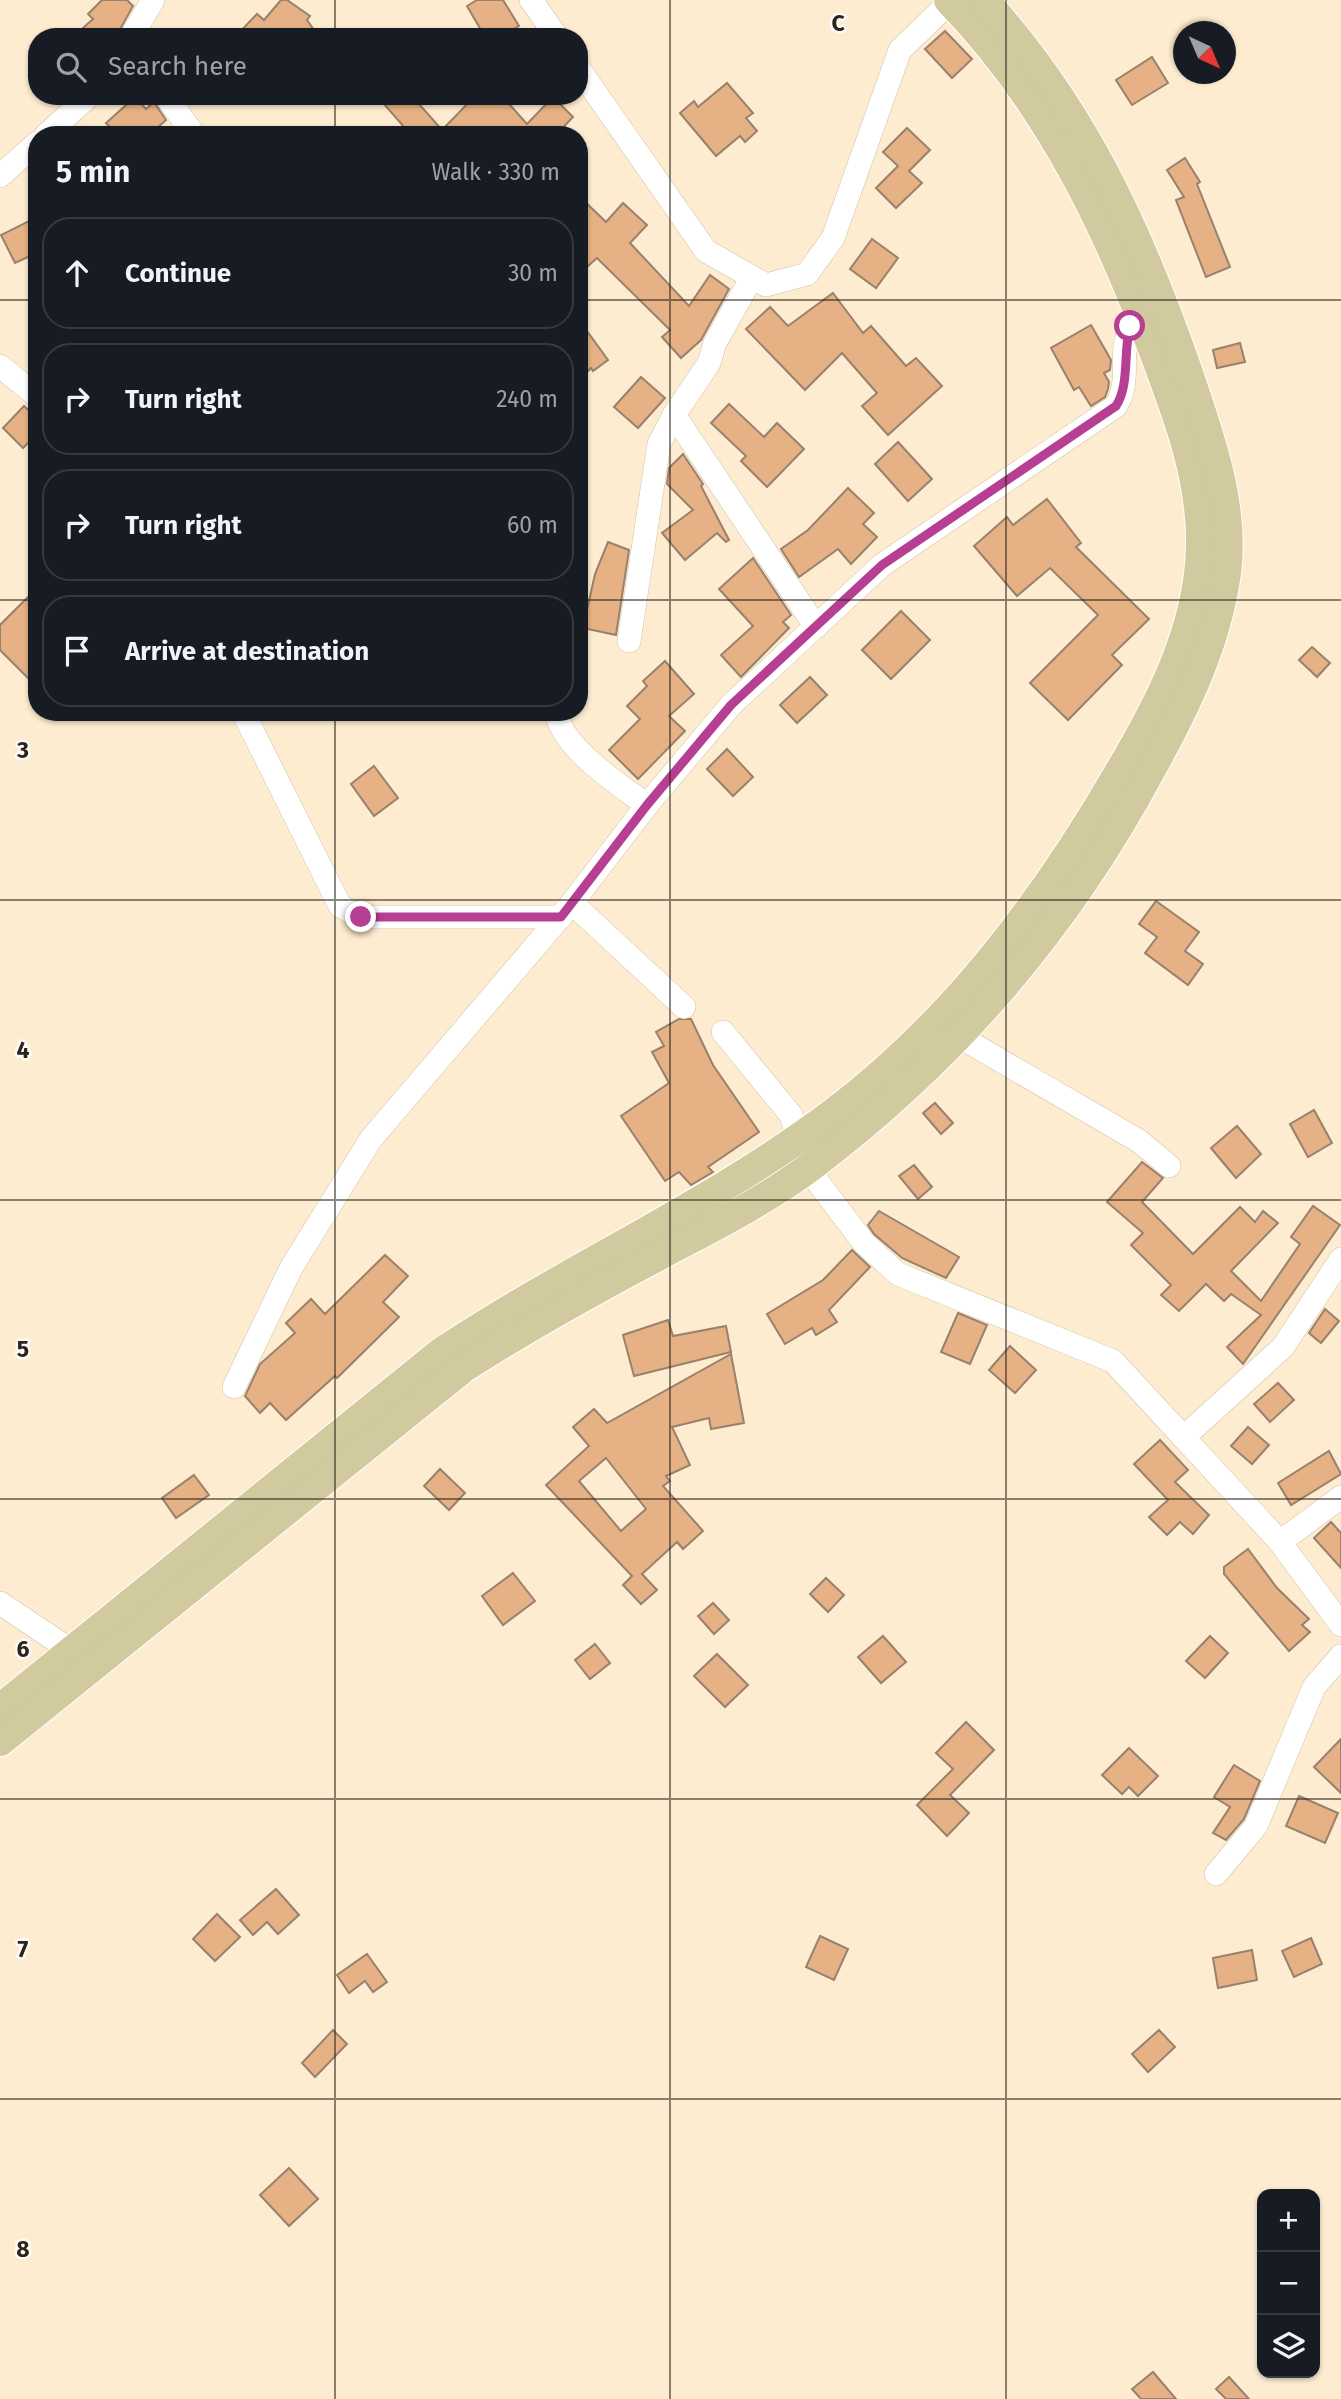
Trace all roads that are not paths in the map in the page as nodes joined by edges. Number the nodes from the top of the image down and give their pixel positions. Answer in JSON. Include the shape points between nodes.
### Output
{"nodes":[{"id":1,"x":153,"y":0,"type":"edge"},
{"id":2,"x":531,"y":0,"type":"edge"},
{"id":3,"x":950,"y":0,"type":"edge"},
{"id":4,"x":984,"y":0,"type":"edge"},
{"id":5,"x":136,"y":28,"type":"edge"},
{"id":6,"x":551,"y":28,"type":"edge"},
{"id":7,"x":588,"y":82,"type":"edge"},
{"id":8,"x":79,"y":105,"type":"edge"},
{"id":9,"x":172,"y":105,"type":"edge"},
{"id":10,"x":56,"y":126,"type":"edge"},
{"id":11,"x":188,"y":126,"type":"edge"},
{"id":12,"x":28,"y":151,"type":"edge"},
{"id":13,"x":0,"y":176,"type":"edge"},
{"id":14,"x":752,"y":278,"type":"junction"},
{"id":15,"x":1153,"y":311,"type":"junction"},
{"id":16,"x":0,"y":366,"type":"edge"},
{"id":17,"x":28,"y":389,"type":"edge"},
{"id":18,"x":674,"y":415,"type":"junction"},
{"id":19,"x":816,"y":627,"type":"junction"},
{"id":20,"x":629,"y":641,"type":"dead end"},
{"id":21,"x":248,"y":721,"type":"edge"},
{"id":22,"x":557,"y":721,"type":"edge"},
{"id":23,"x":647,"y":805,"type":"junction"},
{"id":24,"x":567,"y":910,"type":"junction"},
{"id":25,"x":684,"y":1007,"type":"dead end"},
{"id":26,"x":723,"y":1032,"type":"dead end"},
{"id":27,"x":960,"y":1037,"type":"junction"},
{"id":28,"x":800,"y":1138,"type":"junction"},
{"id":29,"x":1169,"y":1166,"type":"dead end"},
{"id":30,"x":808,"y":1169,"type":"junction"},
{"id":31,"x":1341,"y":1259,"type":"edge"},
{"id":32,"x":234,"y":1387,"type":"dead end"},
{"id":33,"x":1184,"y":1437,"type":"junction"},
{"id":34,"x":1341,"y":1497,"type":"edge"},
{"id":35,"x":1280,"y":1542,"type":"junction"},
{"id":36,"x":0,"y":1603,"type":"edge"},
{"id":37,"x":1341,"y":1625,"type":"edge"},
{"id":38,"x":1341,"y":1656,"type":"edge"},
{"id":39,"x":83,"y":1659,"type":"junction"},
{"id":40,"x":0,"y":1709,"type":"edge"},
{"id":41,"x":0,"y":1741,"type":"edge"},
{"id":42,"x":1216,"y":1874,"type":"dead end"}],
"edges":[{"from":1,"to":5,"type":"street"},
{"from":2,"to":6,"type":"street"},
{"from":3,"to":14,"type":"street","via":[[901,50],[833,239],[807,274],[766,285]]},
{"from":3,"to":15,"type":"main road","via":[[1021,83]]},
{"from":4,"to":15,"type":"main road","via":[[1055,85],[1086,136],[1126,213]]},
{"from":7,"to":14,"type":"street","via":[[706,251]]},
{"from":8,"to":10,"type":"street"},
{"from":9,"to":11,"type":"street"},
{"from":12,"to":13,"type":"street"},
{"from":14,"to":18,"type":"street","via":[[715,343],[709,363]]},
{"from":15,"to":19,"type":"street","via":[[1130,326],[1124,387],[1116,406],[882,565]]},
{"from":15,"to":27,"type":"main road","via":[[1208,430],[1218,472],[1227,558],[1217,621],[1194,686],[1104,853],[1056,923]]},
{"from":15,"to":28,"type":"main road","via":[[1198,494],[1201,547],[1186,636],[1171,672],[1102,801],[1006,945],[901,1056]]},
{"from":16,"to":17,"type":"street"},
{"from":18,"to":19,"type":"street"},
{"from":18,"to":20,"type":"street","via":[[659,444]]},
{"from":19,"to":23,"type":"street","via":[[731,705]]},
{"from":21,"to":24,"type":"street","via":[[340,905],[361,917]]},
{"from":22,"to":23,"type":"street","via":[[591,764]]},
{"from":23,"to":24,"type":"street"},
{"from":24,"to":25,"type":"street"},
{"from":24,"to":32,"type":"street","via":[[371,1139],[291,1268]]},
{"from":26,"to":28,"type":"street","via":[[791,1115]]},
{"from":27,"to":29,"type":"street","via":[[1139,1141]]},
{"from":27,"to":30,"type":"main road","via":[[900,1094]]},
{"from":28,"to":30,"type":"street"},
{"from":28,"to":39,"type":"main road","via":[[716,1192],[507,1309],[442,1352]]},
{"from":30,"to":33,"type":"street","via":[[864,1243],[898,1274],[1112,1361]]},
{"from":30,"to":39,"type":"main road","via":[[720,1223],[529,1325],[463,1368]]},
{"from":31,"to":33,"type":"street","via":[[1283,1347]]},
{"from":33,"to":35,"type":"street"},
{"from":34,"to":35,"type":"street"},
{"from":35,"to":37,"type":"street"},
{"from":36,"to":39,"type":"street"},
{"from":38,"to":42,"type":"street","via":[[1314,1687],[1256,1826]]},
{"from":39,"to":40,"type":"main road"},
{"from":39,"to":41,"type":"main road"}]}
